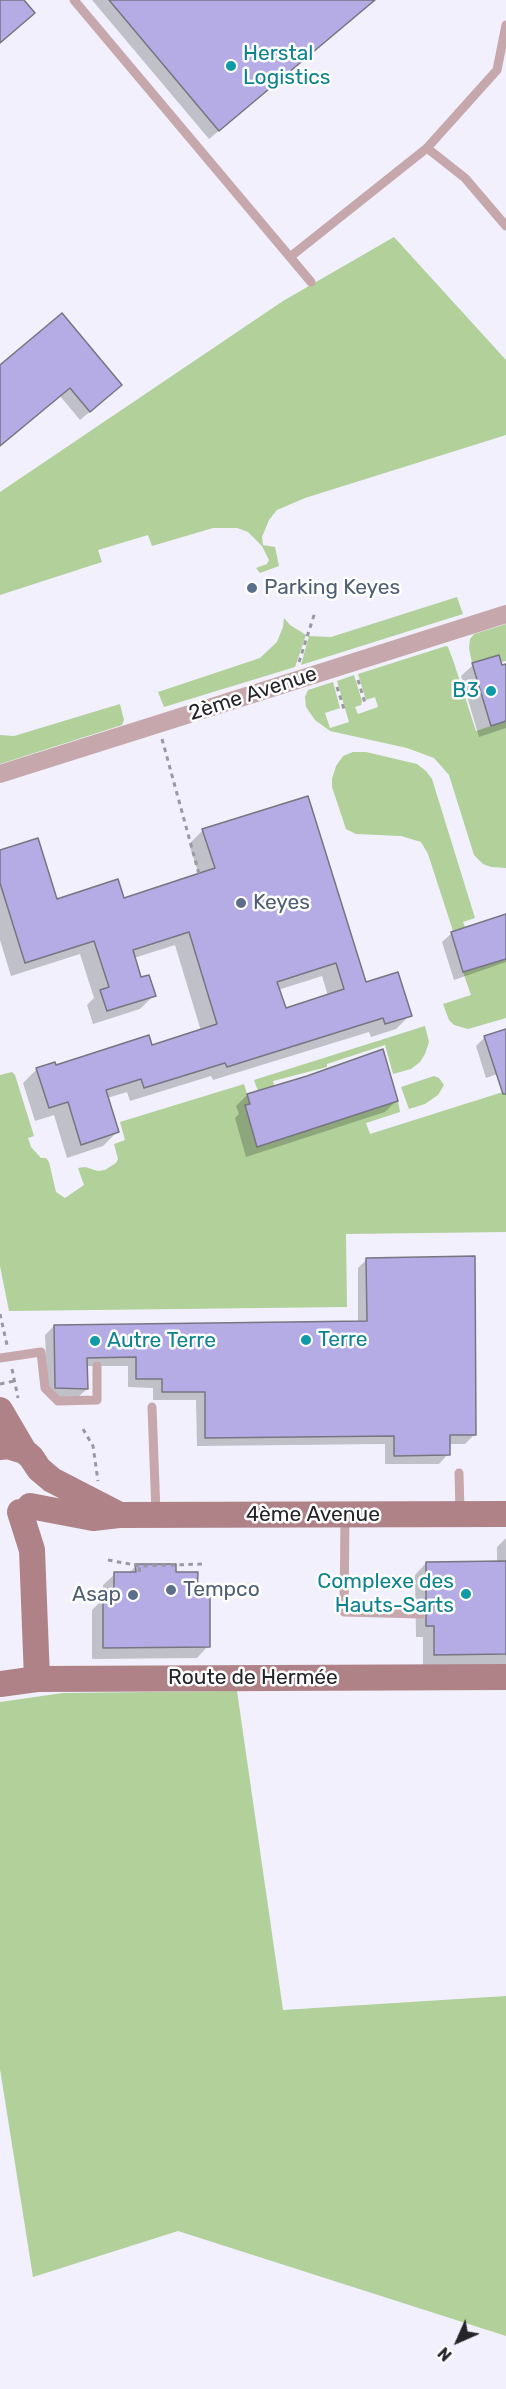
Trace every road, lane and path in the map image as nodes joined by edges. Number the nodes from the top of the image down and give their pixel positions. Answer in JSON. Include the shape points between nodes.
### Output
{"nodes":[{"id":1,"x":74,"y":0,"type":"edge"},
{"id":2,"x":506,"y":25,"type":"edge"},
{"id":3,"x":427,"y":148,"type":"junction"},
{"id":4,"x":506,"y":226,"type":"edge"},
{"id":5,"x":290,"y":257,"type":"junction"},
{"id":6,"x":311,"y":282,"type":"dead end"},
{"id":7,"x":506,"y":614,"type":"edge"},
{"id":8,"x":355,"y":673,"type":"dead end"},
{"id":9,"x":335,"y":679,"type":"dead end"},
{"id":10,"x":365,"y":703,"type":"dead end"},
{"id":11,"x":344,"y":709,"type":"dead end"},
{"id":12,"x":160,"y":733,"type":"dead end"},
{"id":13,"x":0,"y":774,"type":"edge"},
{"id":14,"x":199,"y":874,"type":"dead end"},
{"id":15,"x":0,"y":1314,"type":"edge"},
{"id":16,"x":5,"y":1358,"type":"edge"},
{"id":17,"x":98,"y":1366,"type":"dead end"},
{"id":18,"x":14,"y":1381,"type":"junction"},
{"id":19,"x":0,"y":1384,"type":"edge"},
{"id":20,"x":10,"y":1407,"type":"edge"},
{"id":21,"x":152,"y":1407,"type":"dead end"},
{"id":22,"x":83,"y":1429,"type":"dead end"},
{"id":23,"x":21,"y":1456,"type":"edge"},
{"id":24,"x":459,"y":1473,"type":"dead end"},
{"id":25,"x":89,"y":1479,"type":"dead end"},
{"id":26,"x":17,"y":1511,"type":"edge"},
{"id":27,"x":345,"y":1514,"type":"junction"},
{"id":28,"x":506,"y":1514,"type":"edge"},
{"id":29,"x":69,"y":1515,"type":"junction"},
{"id":30,"x":120,"y":1515,"type":"junction"},
{"id":31,"x":156,"y":1515,"type":"junction"},
{"id":32,"x":460,"y":1515,"type":"junction"},
{"id":33,"x":32,"y":1550,"type":"junction"},
{"id":34,"x":108,"y":1560,"type":"dead end"},
{"id":35,"x":205,"y":1564,"type":"dead end"},
{"id":36,"x":140,"y":1566,"type":"junction"},
{"id":37,"x":172,"y":1567,"type":"junction"},
{"id":38,"x":140,"y":1572,"type":"dead end"},
{"id":39,"x":172,"y":1572,"type":"dead end"},
{"id":40,"x":421,"y":1614,"type":"dead end"},
{"id":41,"x":506,"y":1677,"type":"edge"},
{"id":42,"x":37,"y":1678,"type":"junction"},
{"id":43,"x":0,"y":1684,"type":"edge"}],
"edges":[{"from":1,"to":5,"type":"lane"},
{"from":2,"to":3,"type":"lane","via":[[497,70]]},
{"from":3,"to":4,"type":"lane","via":[[465,178]]},
{"from":3,"to":5,"type":"lane"},
{"from":5,"to":6,"type":"lane"},
{"from":7,"to":13,"type":"street","name":"2ème Avenue"},
{"from":8,"to":10,"type":"path"},
{"from":9,"to":11,"type":"path"},
{"from":12,"to":14,"type":"path"},
{"from":15,"to":16,"type":"path"},
{"from":16,"to":17,"type":"lane","via":[[41,1352],[45,1388],[58,1401],[97,1400]]},
{"from":16,"to":18,"type":"path"},
{"from":18,"to":19,"type":"path"},
{"from":18,"to":20,"type":"path"},
{"from":20,"to":23,"type":"street"},
{"from":21,"to":31,"type":"lane"},
{"from":22,"to":25,"type":"path","via":[[93,1446],[98,1483]]},
{"from":23,"to":26,"type":"street","via":[[40,1485],[37,1496]]},
{"from":23,"to":30,"type":"street","name":"4ème Avenue","via":[[66,1489]]},
{"from":24,"to":32,"type":"lane"},
{"from":26,"to":29,"type":"street","name":"4ème Avenue"},
{"from":26,"to":33,"type":"street"},
{"from":27,"to":31,"type":"street","name":"4ème Avenue"},
{"from":27,"to":32,"type":"street","name":"4ème Avenue"},
{"from":27,"to":40,"type":"lane","via":[[344,1612]]},
{"from":28,"to":32,"type":"street","name":"4ème Avenue"},
{"from":29,"to":30,"type":"street","name":"4ème Avenue"},
{"from":29,"to":33,"type":"street","via":[[41,1537]]},
{"from":30,"to":31,"type":"street","name":"4ème Avenue"},
{"from":33,"to":42,"type":"street"},
{"from":34,"to":36,"type":"path"},
{"from":35,"to":37,"type":"path"},
{"from":36,"to":37,"type":"path"},
{"from":36,"to":38,"type":"path"},
{"from":37,"to":39,"type":"path"},
{"from":41,"to":42,"type":"street","name":"Route de Hermée"},
{"from":42,"to":43,"type":"street","name":"Route de Hermée"}]}
